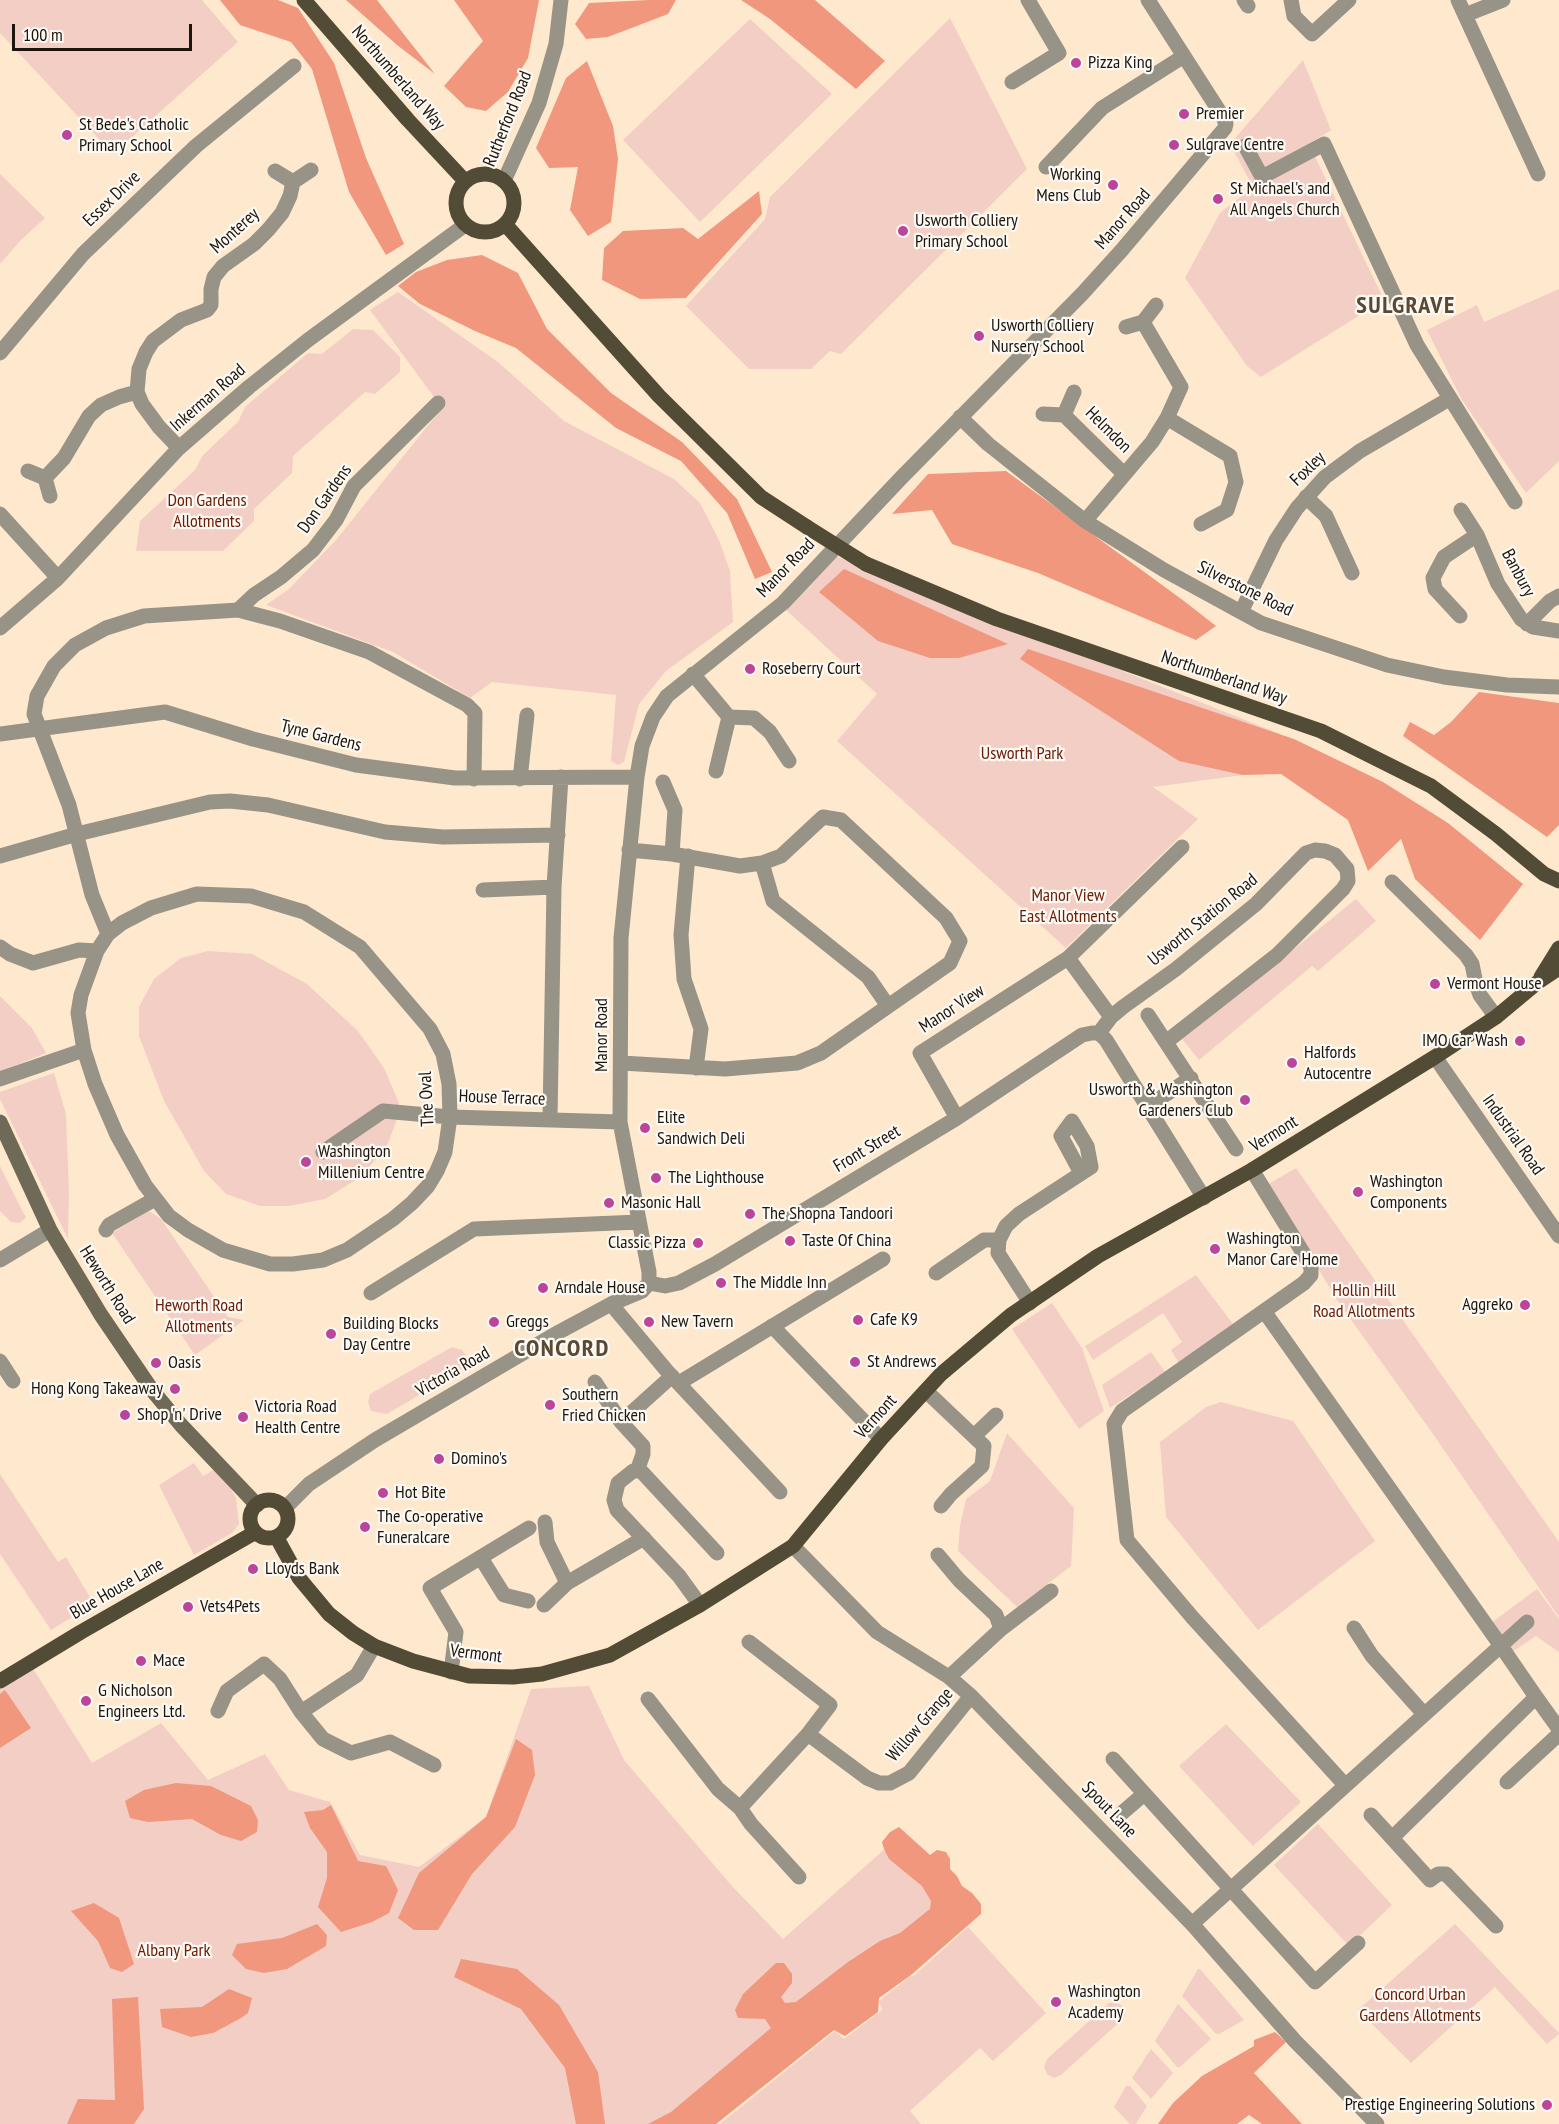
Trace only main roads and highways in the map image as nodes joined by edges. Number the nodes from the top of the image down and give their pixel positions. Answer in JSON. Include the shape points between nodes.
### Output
{"nodes":[{"id":1,"x":304,"y":0,"type":"edge"},
{"id":2,"x":465,"y":181,"type":"junction"},
{"id":3,"x":505,"y":224,"type":"junction"},
{"id":4,"x":1544,"y":874,"type":"junction"},
{"id":5,"x":1559,"y":881,"type":"edge"},
{"id":6,"x":1559,"y":894,"type":"edge"},
{"id":7,"x":1559,"y":948,"type":"edge"},
{"id":8,"x":1559,"y":968,"type":"edge"},
{"id":9,"x":1538,"y":982,"type":"junction"},
{"id":10,"x":255,"y":1533,"type":"junction"},
{"id":11,"x":278,"y":1538,"type":"junction"},
{"id":12,"x":0,"y":1681,"type":"edge"}],
"edges":[{"from":1,"to":2,"type":"main road","name":"Northumberland Way"},
{"from":2,"to":3,"type":"main road","via":[[484,174],[504,181],[514,199]]},
{"from":2,"to":3,"type":"main road","via":[[456,197],[456,207],[465,225],[487,232]]},
{"from":3,"to":4,"type":"main road","name":"Northumberland Way","bridge":true,"via":[[659,396],[761,497],[866,564],[997,619],[1321,731],[1431,786]]},
{"from":4,"to":5,"type":"main road","name":"Northumberland Way"},
{"from":4,"to":6,"type":"main road","name":"Northumberland Way"},
{"from":7,"to":9,"type":"main road","name":"Vermont"},
{"from":8,"to":9,"type":"main road","name":"Vermont"},
{"from":9,"to":11,"type":"main road","name":"Vermont","via":[[1496,1017],[1435,1057],[1252,1170],[1098,1256],[1011,1315],[941,1374],[881,1439],[793,1546],[700,1605],[610,1655],[554,1671],[513,1677],[470,1676],[374,1646],[329,1614],[313,1597]]},
{"from":10,"to":11,"type":"main road","via":[[263,1538]]},
{"from":10,"to":11,"type":"main road","via":[[252,1512],[257,1504],[275,1501],[285,1508],[289,1519]]},
{"from":10,"to":12,"type":"main road","name":"Blue House Lane"}]}
